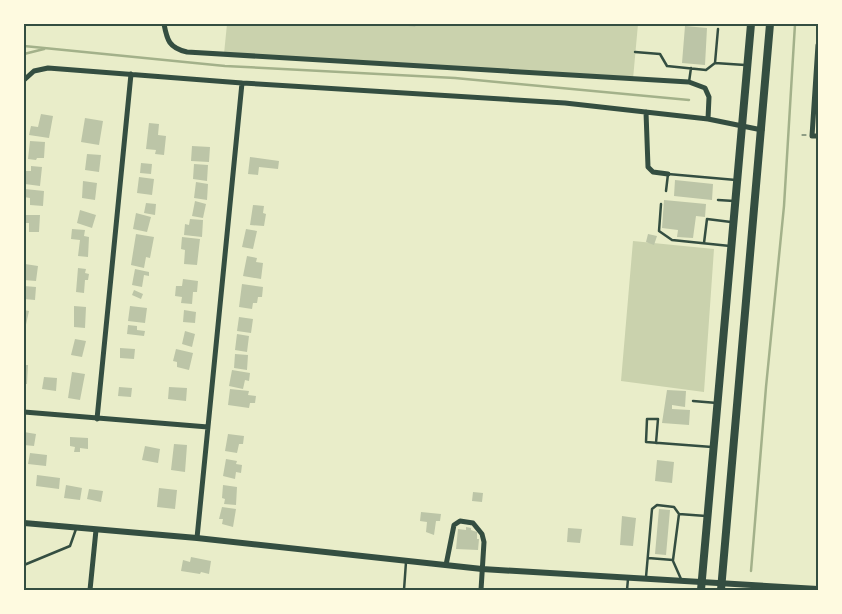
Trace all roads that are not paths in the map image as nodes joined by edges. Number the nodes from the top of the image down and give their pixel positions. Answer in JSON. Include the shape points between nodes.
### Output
{"nodes":[{"id":1,"x":164,"y":24,"type":"edge"},
{"id":2,"x":750,"y":24,"type":"edge"},
{"id":3,"x":770,"y":24,"type":"edge"},
{"id":4,"x":718,"y":30,"type":"dead end"},
{"id":5,"x":818,"y":45,"type":"edge"},
{"id":6,"x":635,"y":52,"type":"dead end"},
{"id":7,"x":715,"y":63,"type":"junction"},
{"id":8,"x":747,"y":65,"type":"junction"},
{"id":9,"x":690,"y":68,"type":"junction"},
{"id":10,"x":131,"y":74,"type":"junction"},
{"id":11,"x":24,"y":80,"type":"edge"},
{"id":12,"x":689,"y":82,"type":"junction"},
{"id":13,"x":242,"y":83,"type":"junction"},
{"id":14,"x":646,"y":112,"type":"junction"},
{"id":15,"x":708,"y":118,"type":"junction"},
{"id":16,"x":742,"y":126,"type":"junction"},
{"id":17,"x":762,"y":130,"type":"junction"},
{"id":18,"x":815,"y":136,"type":"edge"},
{"id":19,"x":668,"y":174,"type":"junction"},
{"id":20,"x":737,"y":180,"type":"junction"},
{"id":21,"x":666,"y":190,"type":"dead end"},
{"id":22,"x":718,"y":200,"type":"dead end"},
{"id":23,"x":735,"y":201,"type":"junction"},
{"id":24,"x":662,"y":204,"type":"dead end"},
{"id":25,"x":734,"y":222,"type":"junction"},
{"id":26,"x":704,"y":243,"type":"junction"},
{"id":27,"x":731,"y":246,"type":"junction"},
{"id":28,"x":694,"y":401,"type":"dead end"},
{"id":29,"x":717,"y":403,"type":"junction"},
{"id":30,"x":24,"y":412,"type":"edge"},
{"id":31,"x":97,"y":419,"type":"junction"},
{"id":32,"x":208,"y":428,"type":"junction"},
{"id":33,"x":656,"y":443,"type":"junction"},
{"id":34,"x":713,"y":447,"type":"junction"},
{"id":35,"x":679,"y":514,"type":"junction"},
{"id":36,"x":707,"y":516,"type":"junction"},
{"id":37,"x":24,"y":523,"type":"edge"},
{"id":38,"x":77,"y":528,"type":"junction"},
{"id":39,"x":96,"y":530,"type":"junction"},
{"id":40,"x":197,"y":538,"type":"junction"},
{"id":41,"x":648,"y":558,"type":"junction"},
{"id":42,"x":673,"y":560,"type":"junction"},
{"id":43,"x":406,"y":561,"type":"junction"},
{"id":44,"x":24,"y":565,"type":"edge"},
{"id":45,"x":446,"y":565,"type":"junction"},
{"id":46,"x":482,"y":569,"type":"junction"},
{"id":47,"x":628,"y":577,"type":"junction"},
{"id":48,"x":646,"y":578,"type":"junction"},
{"id":49,"x":682,"y":580,"type":"junction"},
{"id":50,"x":702,"y":581,"type":"junction"},
{"id":51,"x":721,"y":586,"type":"edge"},
{"id":52,"x":818,"y":589,"type":"edge"},
{"id":53,"x":90,"y":590,"type":"edge"},
{"id":54,"x":404,"y":590,"type":"edge"},
{"id":55,"x":480,"y":590,"type":"edge"},
{"id":56,"x":627,"y":590,"type":"edge"},
{"id":57,"x":701,"y":590,"type":"edge"}],
"edges":[{"from":1,"to":12,"type":"street","via":[[171,45],[187,52]]},
{"from":2,"to":8,"type":"main road"},
{"from":3,"to":17,"type":"main road"},
{"from":4,"to":7,"type":"lane"},
{"from":5,"to":18,"type":"street"},
{"from":6,"to":9,"type":"lane","via":[[660,54],[667,66]]},
{"from":7,"to":8,"type":"lane"},
{"from":7,"to":9,"type":"lane","via":[[706,70]]},
{"from":8,"to":16,"type":"main road"},
{"from":9,"to":12,"type":"lane"},
{"from":10,"to":11,"type":"street","via":[[48,68],[34,71]]},
{"from":10,"to":13,"type":"street"},
{"from":10,"to":31,"type":"street"},
{"from":12,"to":15,"type":"street","via":[[705,88],[709,97]]},
{"from":13,"to":14,"type":"street","via":[[565,102]]},
{"from":13,"to":32,"type":"street"},
{"from":14,"to":15,"type":"street"},
{"from":14,"to":19,"type":"street","via":[[648,167],[653,172]]},
{"from":15,"to":16,"type":"street"},
{"from":16,"to":17,"type":"street"},
{"from":16,"to":20,"type":"main road"},
{"from":17,"to":51,"type":"main road"},
{"from":19,"to":20,"type":"lane"},
{"from":19,"to":21,"type":"lane"},
{"from":20,"to":23,"type":"main road"},
{"from":22,"to":23,"type":"lane"},
{"from":23,"to":25,"type":"main road"},
{"from":24,"to":26,"type":"lane","via":[[659,231],[672,240]]},
{"from":25,"to":26,"type":"lane","via":[[707,219]]},
{"from":25,"to":27,"type":"main road"},
{"from":26,"to":27,"type":"lane"},
{"from":27,"to":29,"type":"main road"},
{"from":28,"to":29,"type":"lane"},
{"from":29,"to":34,"type":"main road"},
{"from":30,"to":31,"type":"street"},
{"from":31,"to":32,"type":"street"},
{"from":32,"to":40,"type":"street"},
{"from":33,"to":33,"type":"lane","via":[[658,420],[647,419],[646,442]]},
{"from":33,"to":34,"type":"lane"},
{"from":34,"to":36,"type":"main road"},
{"from":35,"to":36,"type":"lane"},
{"from":35,"to":41,"type":"lane","via":[[674,507],[657,505],[652,509]]},
{"from":35,"to":42,"type":"lane"},
{"from":36,"to":50,"type":"main road"},
{"from":37,"to":38,"type":"street"},
{"from":38,"to":39,"type":"street"},
{"from":38,"to":44,"type":"lane","via":[[70,546]]},
{"from":39,"to":40,"type":"street"},
{"from":39,"to":53,"type":"street"},
{"from":40,"to":43,"type":"street"},
{"from":41,"to":42,"type":"lane"},
{"from":41,"to":48,"type":"lane"},
{"from":42,"to":49,"type":"lane"},
{"from":43,"to":45,"type":"street"},
{"from":43,"to":54,"type":"lane"},
{"from":45,"to":46,"type":"street"},
{"from":45,"to":46,"type":"street","via":[[454,525],[460,521],[479,528],[482,534]]},
{"from":46,"to":47,"type":"street"},
{"from":46,"to":55,"type":"street"},
{"from":47,"to":48,"type":"street"},
{"from":47,"to":56,"type":"lane"},
{"from":48,"to":49,"type":"street"},
{"from":49,"to":50,"type":"street"},
{"from":50,"to":51,"type":"street"},
{"from":50,"to":57,"type":"main road"},
{"from":51,"to":52,"type":"street"}]}
